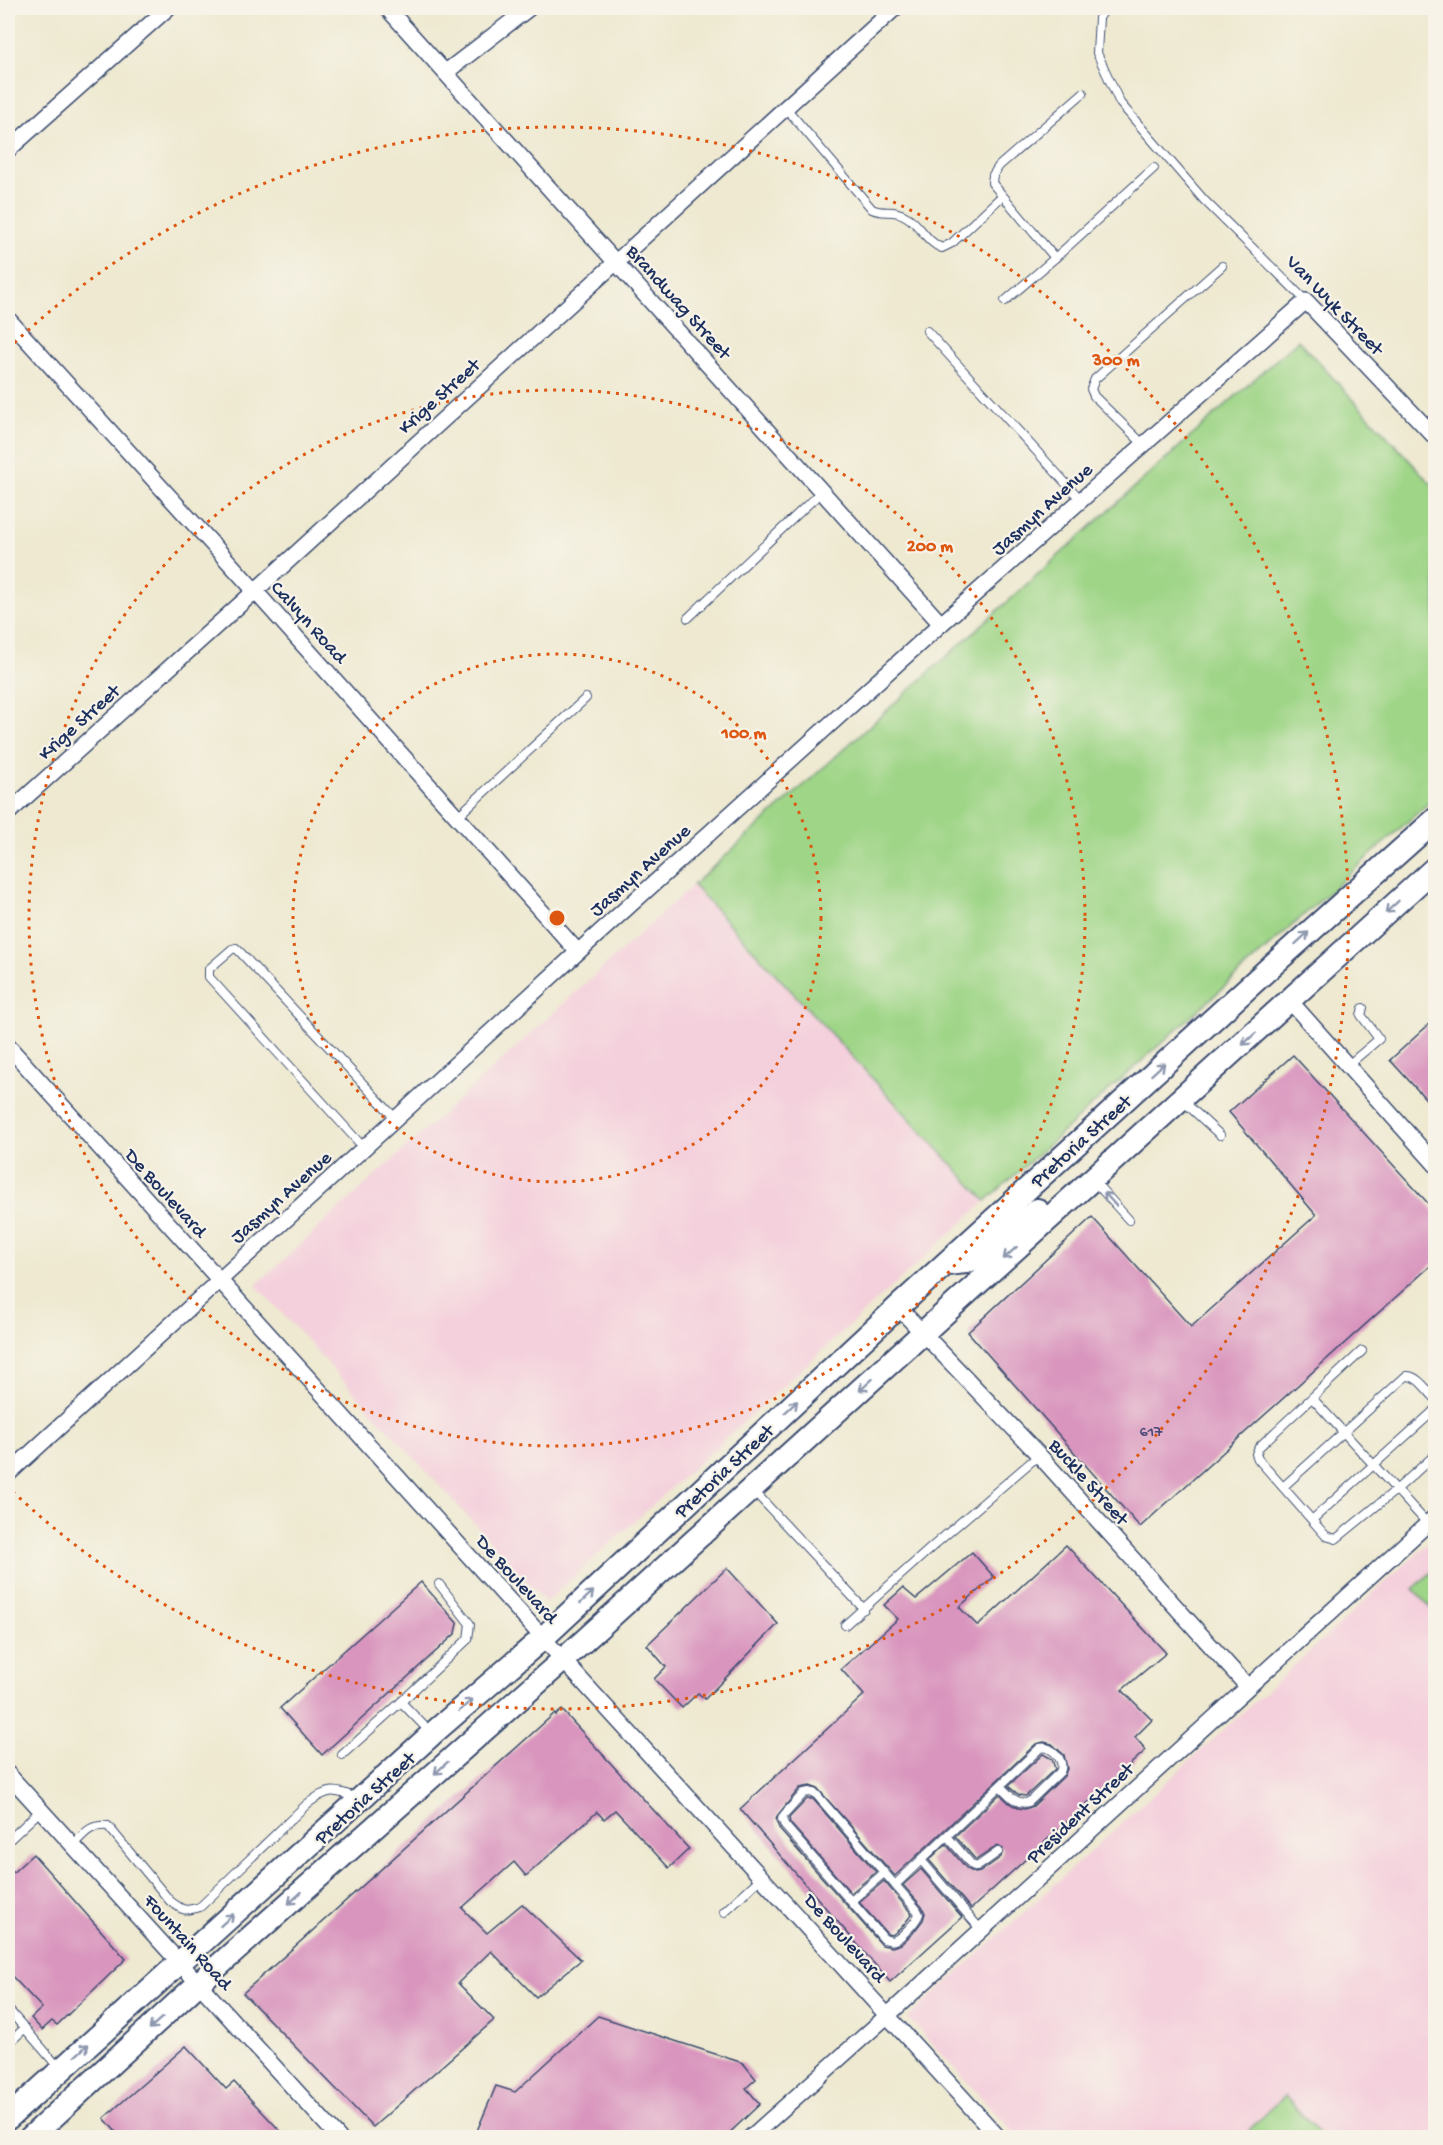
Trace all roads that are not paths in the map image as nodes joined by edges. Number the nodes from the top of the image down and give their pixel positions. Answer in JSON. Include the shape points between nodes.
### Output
{"nodes":[{"id":1,"x":168,"y":8,"type":"edge"},
{"id":2,"x":387,"y":8,"type":"edge"},
{"id":3,"x":529,"y":8,"type":"edge"},
{"id":4,"x":895,"y":8,"type":"edge"},
{"id":5,"x":1106,"y":8,"type":"edge"},
{"id":6,"x":446,"y":72,"type":"junction"},
{"id":7,"x":1083,"y":93,"type":"dead end"},
{"id":8,"x":786,"y":108,"type":"junction"},
{"id":9,"x":8,"y":150,"type":"edge"},
{"id":10,"x":1154,"y":168,"type":"dead end"},
{"id":11,"x":1002,"y":196,"type":"junction"},
{"id":12,"x":1055,"y":258,"type":"junction"},
{"id":13,"x":615,"y":261,"type":"junction"},
{"id":14,"x":1222,"y":266,"type":"dead end"},
{"id":15,"x":1005,"y":301,"type":"dead end"},
{"id":16,"x":1306,"y":302,"type":"junction"},
{"id":17,"x":8,"y":319,"type":"edge"},
{"id":18,"x":927,"y":331,"type":"dead end"},
{"id":19,"x":1436,"y":438,"type":"edge"},
{"id":20,"x":1143,"y":445,"type":"junction"},
{"id":21,"x":822,"y":491,"type":"junction"},
{"id":22,"x":1081,"y":500,"type":"junction"},
{"id":23,"x":255,"y":591,"type":"junction"},
{"id":24,"x":688,"y":618,"type":"dead end"},
{"id":25,"x":941,"y":624,"type":"junction"},
{"id":26,"x":586,"y":698,"type":"dead end"},
{"id":27,"x":8,"y":813,"type":"edge"},
{"id":28,"x":457,"y":817,"type":"junction"},
{"id":29,"x":1436,"y":819,"type":"edge"},
{"id":30,"x":1436,"y":867,"type":"edge"},
{"id":31,"x":578,"y":952,"type":"junction"},
{"id":32,"x":1290,"y":1001,"type":"junction"},
{"id":33,"x":1362,"y":1008,"type":"dead end"},
{"id":34,"x":8,"y":1046,"type":"edge"},
{"id":35,"x":1347,"y":1066,"type":"junction"},
{"id":36,"x":1180,"y":1100,"type":"junction"},
{"id":37,"x":396,"y":1119,"type":"junction"},
{"id":38,"x":1220,"y":1135,"type":"dead end"},
{"id":39,"x":364,"y":1148,"type":"junction"},
{"id":40,"x":1436,"y":1165,"type":"edge"},
{"id":41,"x":1092,"y":1179,"type":"junction"},
{"id":42,"x":1129,"y":1220,"type":"dead end"},
{"id":43,"x":945,"y":1264,"type":"junction"},
{"id":44,"x":219,"y":1280,"type":"junction"},
{"id":45,"x":898,"y":1307,"type":"junction"},
{"id":46,"x":923,"y":1332,"type":"junction"},
{"id":47,"x":1362,"y":1351,"type":"dead end"},
{"id":48,"x":1313,"y":1399,"type":"junction"},
{"id":49,"x":1436,"y":1399,"type":"edge"},
{"id":50,"x":1436,"y":1409,"type":"edge"},
{"id":51,"x":1344,"y":1432,"type":"junction"},
{"id":52,"x":1436,"y":1454,"type":"edge"},
{"id":53,"x":1039,"y":1455,"type":"junction"},
{"id":54,"x":1374,"y":1465,"type":"junction"},
{"id":55,"x":8,"y":1474,"type":"edge"},
{"id":56,"x":1283,"y":1487,"type":"junction"},
{"id":57,"x":751,"y":1488,"type":"junction"},
{"id":58,"x":1396,"y":1490,"type":"junction"},
{"id":59,"x":1431,"y":1519,"type":"edge"},
{"id":60,"x":1312,"y":1520,"type":"junction"},
{"id":61,"x":439,"y":1584,"type":"dead end"},
{"id":62,"x":864,"y":1609,"type":"junction"},
{"id":63,"x":845,"y":1625,"type":"dead end"},
{"id":64,"x":544,"y":1637,"type":"junction"},
{"id":65,"x":563,"y":1660,"type":"junction"},
{"id":66,"x":1247,"y":1686,"type":"junction"},
{"id":67,"x":402,"y":1702,"type":"junction"},
{"id":68,"x":432,"y":1734,"type":"junction"},
{"id":69,"x":342,"y":1755,"type":"dead end"},
{"id":70,"x":8,"y":1774,"type":"edge"},
{"id":71,"x":1000,"y":1786,"type":"junction"},
{"id":72,"x":362,"y":1799,"type":"junction"},
{"id":73,"x":41,"y":1810,"type":"junction"},
{"id":74,"x":947,"y":1836,"type":"junction"},
{"id":75,"x":8,"y":1841,"type":"edge"},
{"id":76,"x":73,"y":1845,"type":"junction"},
{"id":77,"x":998,"y":1852,"type":"dead end"},
{"id":78,"x":921,"y":1860,"type":"junction"},
{"id":79,"x":884,"y":1873,"type":"junction"},
{"id":80,"x":762,"y":1876,"type":"junction"},
{"id":81,"x":895,"y":1886,"type":"junction"},
{"id":82,"x":851,"y":1901,"type":"junction"},
{"id":83,"x":724,"y":1912,"type":"dead end"},
{"id":84,"x":981,"y":1930,"type":"junction"},
{"id":85,"x":180,"y":1961,"type":"junction"},
{"id":86,"x":199,"y":1983,"type":"junction"},
{"id":87,"x":8,"y":2009,"type":"edge"},
{"id":88,"x":888,"y":2015,"type":"junction"},
{"id":89,"x":25,"y":2028,"type":"junction"},
{"id":90,"x":8,"y":2044,"type":"edge"},
{"id":91,"x":60,"y":2070,"type":"junction"},
{"id":92,"x":8,"y":2118,"type":"edge"},
{"id":93,"x":30,"y":2138,"type":"edge"},
{"id":94,"x":339,"y":2138,"type":"edge"},
{"id":95,"x":750,"y":2138,"type":"edge"},
{"id":96,"x":999,"y":2138,"type":"edge"}],
"edges":[{"from":1,"to":9,"type":"street"},
{"from":2,"to":6,"type":"street","name":"Brandwag Street"},
{"from":3,"to":6,"type":"street"},
{"from":4,"to":8,"type":"street","name":"Krige Street"},
{"from":5,"to":16,"type":"lane","name":"Van Wyk Street","via":[[1099,18],[1097,53],[1120,103],[1204,200]]},
{"from":6,"to":13,"type":"street","name":"Brandwag Street"},
{"from":7,"to":11,"type":"lane","via":[[999,166],[992,183]]},
{"from":8,"to":11,"type":"lane","via":[[872,209],[880,213],[890,210],[909,218],[933,244],[942,248]]},
{"from":8,"to":13,"type":"street","name":"Krige Street"},
{"from":10,"to":12,"type":"lane"},
{"from":11,"to":12,"type":"lane"},
{"from":12,"to":15,"type":"lane"},
{"from":13,"to":21,"type":"street","name":"Brandwag Street"},
{"from":13,"to":23,"type":"street","name":"Krige Street"},
{"from":14,"to":20,"type":"lane","via":[[1095,379],[1091,388],[1094,396]]},
{"from":16,"to":19,"type":"street","name":"Van Wyk Street"},
{"from":16,"to":20,"type":"street","name":"Jasmyn Avenue"},
{"from":17,"to":23,"type":"street","name":"Calvyn Road"},
{"from":18,"to":22,"type":"lane"},
{"from":20,"to":22,"type":"street","name":"Jasmyn Avenue"},
{"from":21,"to":24,"type":"lane"},
{"from":21,"to":25,"type":"street","name":"Brandwag Street"},
{"from":22,"to":25,"type":"street","name":"Jasmyn Avenue"},
{"from":23,"to":27,"type":"street","name":"Krige Street"},
{"from":23,"to":28,"type":"street","name":"Calvyn Road"},
{"from":25,"to":31,"type":"street","name":"Jasmyn Avenue"},
{"from":26,"to":28,"type":"lane"},
{"from":28,"to":31,"type":"street","name":"Calvyn Road"},
{"from":43,"to":29,"type":"main road","name":"Pretoria Street","one_way":true},
{"from":30,"to":32,"type":"main road","name":"Pretoria Street","one_way":true},
{"from":31,"to":37,"type":"street","name":"Jasmyn Avenue"},
{"from":32,"to":35,"type":"street"},
{"from":32,"to":36,"type":"main road","name":"Pretoria Street","one_way":true},
{"from":33,"to":35,"type":"lane","via":[[1361,1015],[1379,1039]]},
{"from":34,"to":44,"type":"street","name":"De Boulevard"},
{"from":35,"to":40,"type":"street"},
{"from":36,"to":38,"type":"lane"},
{"from":36,"to":41,"type":"main road","name":"Pretoria Street"},
{"from":36,"to":43,"type":"main road","via":[[1171,1097],[1154,1105],[981,1256]]},
{"from":37,"to":39,"type":"street","name":"Jasmyn Avenue"},
{"from":37,"to":39,"type":"lane","via":[[236,948],[209,969],[209,976]]},
{"from":39,"to":44,"type":"street","name":"Jasmyn Avenue"},
{"from":42,"to":41,"type":"lane","one_way":true},
{"from":41,"to":46,"type":"main road","name":"Pretoria Street","one_way":true},
{"from":43,"to":45,"type":"main road","name":"Pretoria Street"},
{"from":44,"to":55,"type":"street","name":"Jasmyn Avenue"},
{"from":44,"to":64,"type":"street","name":"De Boulevard"},
{"from":45,"to":46,"type":"street","name":"Buckle Street"},
{"from":64,"to":45,"type":"main road","name":"Pretoria Street","one_way":true},
{"from":46,"to":53,"type":"street","name":"Buckle Street"},
{"from":46,"to":57,"type":"main road","name":"Pretoria Street","one_way":true},
{"from":47,"to":48,"type":"lane"},
{"from":48,"to":51,"type":"lane"},
{"from":48,"to":56,"type":"lane","via":[[1256,1454]]},
{"from":49,"to":51,"type":"lane","via":[[1416,1378],[1406,1376]]},
{"from":50,"to":54,"type":"lane"},
{"from":51,"to":54,"type":"lane"},
{"from":51,"to":56,"type":"lane"},
{"from":52,"to":58,"type":"lane"},
{"from":53,"to":62,"type":"lane"},
{"from":53,"to":66,"type":"street","name":"Buckle Street"},
{"from":54,"to":58,"type":"lane"},
{"from":54,"to":60,"type":"lane"},
{"from":56,"to":60,"type":"lane"},
{"from":57,"to":62,"type":"lane"},
{"from":57,"to":65,"type":"main road","name":"Pretoria Street"},
{"from":58,"to":59,"type":"lane"},
{"from":58,"to":60,"type":"lane","via":[[1336,1539],[1326,1536]]},
{"from":59,"to":66,"type":"street","name":"President Street"},
{"from":61,"to":67,"type":"lane","via":[[470,1624],[468,1639]]},
{"from":62,"to":63,"type":"lane"},
{"from":64,"to":65,"type":"street","name":"De Boulevard"},
{"from":68,"to":64,"type":"main road","name":"Pretoria Street","one_way":true},
{"from":65,"to":80,"type":"street","name":"De Boulevard"},
{"from":65,"to":86,"type":"main road","name":"Pretoria Street","one_way":true},
{"from":66,"to":84,"type":"street","name":"President Street"},
{"from":67,"to":68,"type":"lane"},
{"from":67,"to":69,"type":"lane"},
{"from":68,"to":72,"type":"main road","name":"Pretoria Street"},
{"from":70,"to":73,"type":"street","name":"Fountain Road"},
{"from":71,"to":71,"type":"lane","via":[[1040,1748],[1050,1749],[1062,1762],[1060,1772],[1029,1802],[1017,1802]]},
{"from":71,"to":74,"type":"lane"},
{"from":72,"to":76,"type":"lane","via":[[326,1791],[307,1804],[200,1907],[191,1910],[182,1910],[170,1901],[108,1826],[97,1825],[87,1830]]},
{"from":85,"to":72,"type":"main road","name":"Pretoria Street","one_way":true},
{"from":73,"to":75,"type":"lane"},
{"from":73,"to":76,"type":"street","name":"Fountain Road"},
{"from":74,"to":77,"type":"lane","via":[[977,1867]]},
{"from":74,"to":78,"type":"lane"},
{"from":76,"to":85,"type":"street","name":"Fountain Road"},
{"from":78,"to":81,"type":"lane"},
{"from":78,"to":84,"type":"lane"},
{"from":79,"to":81,"type":"lane"},
{"from":79,"to":82,"type":"lane"},
{"from":79,"to":82,"type":"lane","via":[[816,1794],[804,1793],[784,1815],[785,1826]]},
{"from":80,"to":83,"type":"lane"},
{"from":80,"to":88,"type":"street","name":"De Boulevard"},
{"from":81,"to":82,"type":"lane","via":[[919,1914],[918,1920],[896,1940],[884,1939]]},
{"from":84,"to":88,"type":"street","name":"President Street"},
{"from":85,"to":86,"type":"street","name":"Fountain Road"},
{"from":91,"to":85,"type":"main road","name":"Pretoria Street","one_way":true},
{"from":86,"to":93,"type":"main road","name":"Pretoria Street","one_way":true},
{"from":86,"to":94,"type":"street","name":"Fountain Road"},
{"from":87,"to":89,"type":"lane"},
{"from":88,"to":95,"type":"street","name":"President Street"},
{"from":88,"to":96,"type":"street","name":"De Boulevard"},
{"from":89,"to":90,"type":"lane"},
{"from":89,"to":91,"type":"lane"},
{"from":91,"to":92,"type":"main road","name":"Pretoria Street"}]}
